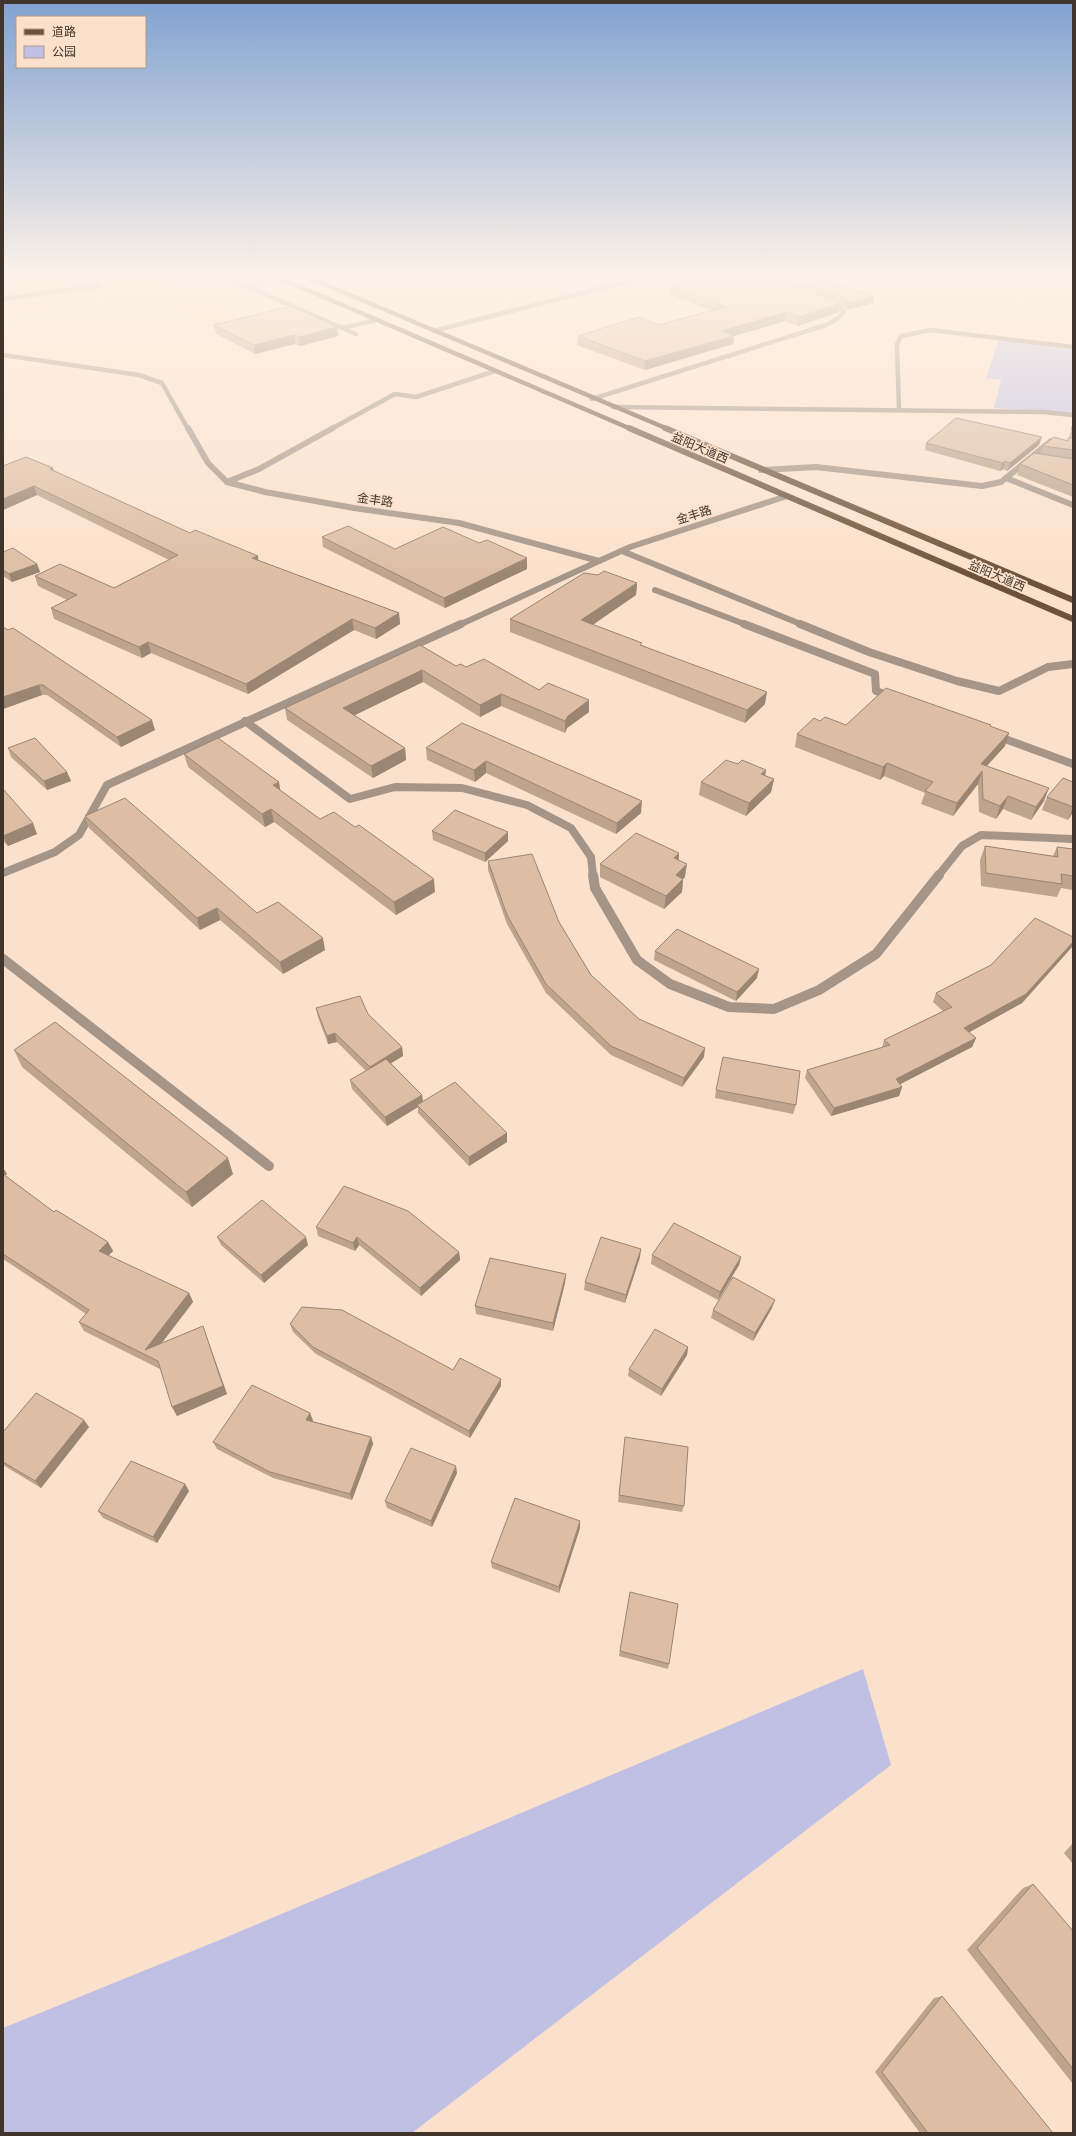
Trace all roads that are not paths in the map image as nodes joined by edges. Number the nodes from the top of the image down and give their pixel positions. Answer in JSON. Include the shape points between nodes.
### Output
{"nodes":[{"id":1,"x":141,"y":376,"type":"edge"},
{"id":2,"x":482,"y":376,"type":"edge"},
{"id":3,"x":507,"y":376,"type":"edge"},
{"id":4,"x":537,"y":376,"type":"edge"},
{"id":5,"x":666,"y":376,"type":"edge"},
{"id":6,"x":898,"y":376,"type":"edge"},
{"id":7,"x":592,"y":399,"type":"junction"},
{"id":8,"x":613,"y":407,"type":"junction"},
{"id":9,"x":899,"y":410,"type":"junction"},
{"id":10,"x":1073,"y":416,"type":"edge"},
{"id":11,"x":1073,"y":445,"type":"edge"},
{"id":12,"x":1030,"y":459,"type":"junction"},
{"id":13,"x":1037,"y":460,"type":"edge"},
{"id":14,"x":761,"y":470,"type":"junction"},
{"id":15,"x":1006,"y":478,"type":"junction"},
{"id":16,"x":227,"y":482,"type":"junction"},
{"id":17,"x":787,"y":496,"type":"junction"},
{"id":18,"x":1073,"y":505,"type":"edge"},
{"id":19,"x":622,"y":551,"type":"junction"},
{"id":20,"x":599,"y":560,"type":"junction"},
{"id":21,"x":655,"y":590,"type":"dead end"},
{"id":22,"x":1073,"y":600,"type":"edge"},
{"id":23,"x":1073,"y":619,"type":"edge"},
{"id":24,"x":1073,"y":664,"type":"edge"},
{"id":25,"x":898,"y":699,"type":"edge"},
{"id":26,"x":245,"y":721,"type":"junction"},
{"id":27,"x":986,"y":731,"type":"edge"},
{"id":28,"x":1073,"y":764,"type":"edge"},
{"id":29,"x":1073,"y":839,"type":"edge"},
{"id":30,"x":3,"y":873,"type":"edge"},
{"id":31,"x":3,"y":959,"type":"edge"},
{"id":32,"x":269,"y":1166,"type":"dead end"}],
"edges":[{"from":1,"to":16,"type":"street","via":[[162,382],[208,463]]},
{"from":2,"to":16,"type":"street","via":[[416,397],[395,394],[259,469]]},
{"from":3,"to":17,"type":"main road","name":"益阳大道西"},
{"from":4,"to":7,"type":"main road","name":"益阳大道西"},
{"from":5,"to":7,"type":"street"},
{"from":6,"to":9,"type":"street"},
{"from":7,"to":8,"type":"main road","name":"益阳大道西"},
{"from":8,"to":9,"type":"street"},
{"from":8,"to":14,"type":"main road","name":"益阳大道西"},
{"from":9,"to":10,"type":"street","via":[[1043,412]]},
{"from":11,"to":12,"type":"street","via":[[1051,441]]},
{"from":12,"to":13,"type":"street"},
{"from":12,"to":15,"type":"street"},
{"from":14,"to":15,"type":"street","via":[[816,467],[982,486],[1001,482]]},
{"from":14,"to":22,"type":"main road","name":"益阳大道西"},
{"from":15,"to":18,"type":"street"},
{"from":16,"to":20,"type":"street","name":"金丰路","via":[[295,498],[459,523]]},
{"from":17,"to":19,"type":"street","name":"金丰路"},
{"from":17,"to":23,"type":"main road","name":"益阳大道西"},
{"from":19,"to":20,"type":"street","name":"金丰路"},
{"from":19,"to":24,"type":"street","via":[[869,652],[957,681],[999,691],[1048,667]]},
{"from":20,"to":26,"type":"street"},
{"from":21,"to":25,"type":"street","via":[[875,674],[876,691]]},
{"from":26,"to":29,"type":"street","via":[[350,799],[395,787],[462,788],[527,806],[570,828],[591,857],[595,888],[637,960],[670,984],[729,1007],[774,1010],[819,990],[876,954],[962,846],[981,836]]},
{"from":26,"to":30,"type":"street","via":[[107,785],[79,835],[55,852]]},
{"from":27,"to":28,"type":"street"},
{"from":31,"to":32,"type":"street"}]}
